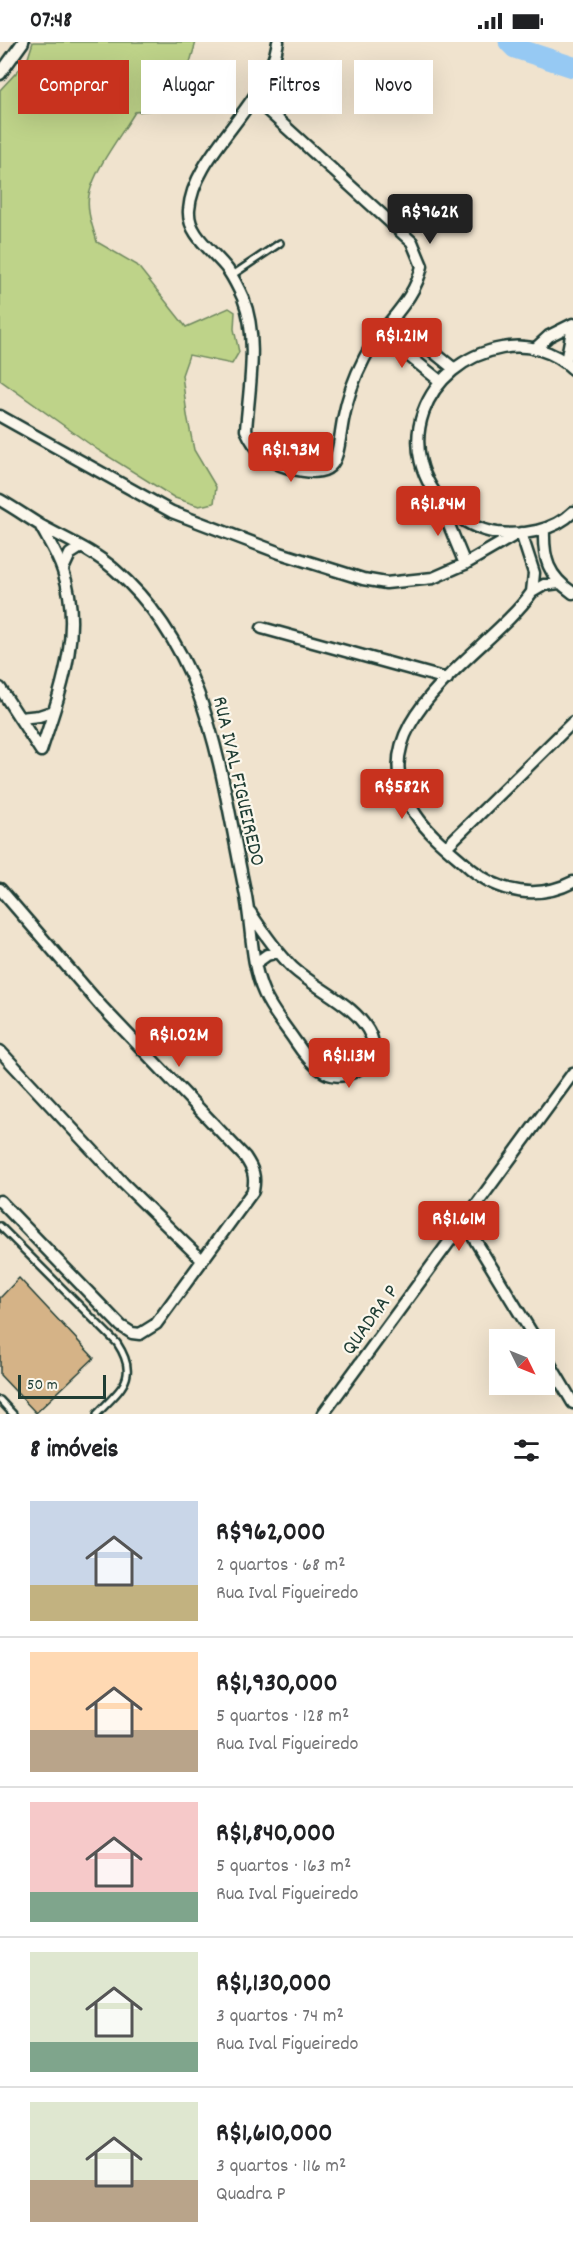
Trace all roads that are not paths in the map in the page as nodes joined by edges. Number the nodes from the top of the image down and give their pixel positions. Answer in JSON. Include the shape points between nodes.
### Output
{"nodes":[{"id":1,"x":23,"y":42,"type":"edge"},
{"id":2,"x":278,"y":42,"type":"edge"},
{"id":3,"x":272,"y":60,"type":"edge"},
{"id":4,"x":0,"y":74,"type":"edge"},
{"id":5,"x":248,"y":109,"type":"edge"},
{"id":6,"x":271,"y":114,"type":"edge"},
{"id":7,"x":279,"y":243,"type":"dead end"},
{"id":8,"x":231,"y":276,"type":"junction"},
{"id":9,"x":394,"y":320,"type":"junction"},
{"id":10,"x":573,"y":324,"type":"edge"},
{"id":11,"x":382,"y":334,"type":"junction"},
{"id":12,"x":537,"y":347,"type":"junction"},
{"id":13,"x":569,"y":365,"type":"edge"},
{"id":14,"x":453,"y":368,"type":"junction"},
{"id":15,"x":440,"y":381,"type":"junction"},
{"id":16,"x":0,"y":416,"type":"edge"},
{"id":17,"x":438,"y":499,"type":"junction"},
{"id":18,"x":0,"y":500,"type":"edge"},
{"id":19,"x":573,"y":512,"type":"edge"},
{"id":20,"x":40,"y":525,"type":"junction"},
{"id":21,"x":544,"y":529,"type":"junction"},
{"id":22,"x":518,"y":534,"type":"junction"},
{"id":23,"x":81,"y":547,"type":"junction"},
{"id":24,"x":465,"y":564,"type":"junction"},
{"id":25,"x":63,"y":569,"type":"junction"},
{"id":26,"x":559,"y":584,"type":"junction"},
{"id":27,"x":532,"y":592,"type":"junction"},
{"id":28,"x":573,"y":593,"type":"edge"},
{"id":29,"x":262,"y":628,"type":"dead end"},
{"id":30,"x":422,"y":673,"type":"junction"},
{"id":31,"x":447,"y":679,"type":"junction"},
{"id":32,"x":0,"y":687,"type":"edge"},
{"id":33,"x":435,"y":692,"type":"junction"},
{"id":34,"x":54,"y":711,"type":"junction"},
{"id":35,"x":20,"y":718,"type":"junction"},
{"id":36,"x":573,"y":722,"type":"edge"},
{"id":37,"x":446,"y":847,"type":"junction"},
{"id":38,"x":573,"y":882,"type":"edge"},
{"id":39,"x":0,"y":889,"type":"edge"},
{"id":40,"x":250,"y":912,"type":"junction"},
{"id":41,"x":278,"y":952,"type":"junction"},
{"id":42,"x":256,"y":963,"type":"junction"},
{"id":43,"x":0,"y":1051,"type":"edge"},
{"id":44,"x":573,"y":1073,"type":"edge"},
{"id":45,"x":0,"y":1202,"type":"edge"},
{"id":46,"x":464,"y":1222,"type":"junction"},
{"id":47,"x":0,"y":1226,"type":"edge"},
{"id":48,"x":201,"y":1260,"type":"junction"},
{"id":49,"x":529,"y":1329,"type":"edge"},
{"id":50,"x":555,"y":1373,"type":"edge"},
{"id":51,"x":0,"y":1400,"type":"edge"},
{"id":52,"x":573,"y":1403,"type":"edge"},
{"id":53,"x":13,"y":1414,"type":"edge"},
{"id":54,"x":97,"y":1414,"type":"edge"},
{"id":55,"x":323,"y":1414,"type":"edge"}],
"edges":[{"from":1,"to":4,"type":"street"},
{"from":2,"to":3,"type":"street"},
{"from":5,"to":8,"type":"street","via":[[194,186],[188,212],[200,239]]},
{"from":6,"to":9,"type":"street","via":[[412,242],[422,266],[420,279]]},
{"from":7,"to":8,"type":"lane"},
{"from":8,"to":11,"type":"street","via":[[250,321],[246,430],[260,453],[284,466],[308,473],[323,471],[336,459],[355,379],[365,356]]},
{"from":9,"to":11,"type":"street"},
{"from":9,"to":14,"type":"street"},
{"from":10,"to":12,"type":"street"},
{"from":10,"to":13,"type":"street"},
{"from":11,"to":15,"type":"street"},
{"from":12,"to":13,"type":"street"},
{"from":12,"to":14,"type":"street","via":[[482,351]]},
{"from":14,"to":15,"type":"street"},
{"from":15,"to":17,"type":"street","via":[[427,402],[419,452],[425,477]]},
{"from":16,"to":24,"type":"street","via":[[172,512],[301,560],[386,584],[433,578]]},
{"from":17,"to":22,"type":"street","via":[[459,519],[486,531]]},
{"from":17,"to":24,"type":"street"},
{"from":18,"to":20,"type":"street","name":"RUA IVAL FIGUEIREDO"},
{"from":19,"to":21,"type":"street"},
{"from":20,"to":23,"type":"street","name":"RUA IVAL FIGUEIREDO"},
{"from":20,"to":25,"type":"street"},
{"from":21,"to":22,"type":"street"},
{"from":21,"to":26,"type":"street","via":[[545,557]]},
{"from":22,"to":24,"type":"street"},
{"from":22,"to":27,"type":"street","via":[[534,573]]},
{"from":23,"to":25,"type":"street","via":[[70,554]]},
{"from":23,"to":40,"type":"street","name":"RUA IVAL FIGUEIREDO","via":[[112,567],[146,602],[176,644],[206,708]]},
{"from":25,"to":34,"type":"street","via":[[72,607],[73,636]]},
{"from":26,"to":27,"type":"street","via":[[544,585]]},
{"from":26,"to":28,"type":"street"},
{"from":27,"to":31,"type":"street"},
{"from":29,"to":30,"type":"street"},
{"from":30,"to":31,"type":"street"},
{"from":30,"to":33,"type":"street"},
{"from":31,"to":33,"type":"street"},
{"from":32,"to":35,"type":"street"},
{"from":33,"to":37,"type":"street","via":[[411,719],[397,762],[415,815]]},
{"from":34,"to":35,"type":"street"},
{"from":34,"to":35,"type":"street","via":[[41,751]]},
{"from":36,"to":37,"type":"street"},
{"from":37,"to":38,"type":"street","via":[[500,888],[522,892]]},
{"from":39,"to":48,"type":"street","via":[[102,1007],[246,1157],[254,1170],[253,1191]]},
{"from":40,"to":41,"type":"street","name":"RUA IVAL FIGUEIREDO"},
{"from":40,"to":42,"type":"street","name":"RUA IVAL FIGUEIREDO"},
{"from":41,"to":42,"type":"street"},
{"from":41,"to":42,"type":"street","name":"RUA IVAL FIGUEIREDO","via":[[315,986],[358,1016],[366,1027],[373,1049],[353,1074],[326,1073],[300,1049],[264,995]]},
{"from":43,"to":48,"type":"street"},
{"from":44,"to":46,"type":"street","name":"QUADRA P"},
{"from":45,"to":48,"type":"street","via":[[132,1333],[147,1332],[156,1324]]},
{"from":46,"to":49,"type":"street"},
{"from":46,"to":55,"type":"street","name":"QUADRA P"},
{"from":47,"to":54,"type":"lane","via":[[117,1343],[128,1359],[129,1372],[123,1387]]},
{"from":50,"to":52,"type":"street"},
{"from":51,"to":53,"type":"lane"}]}
